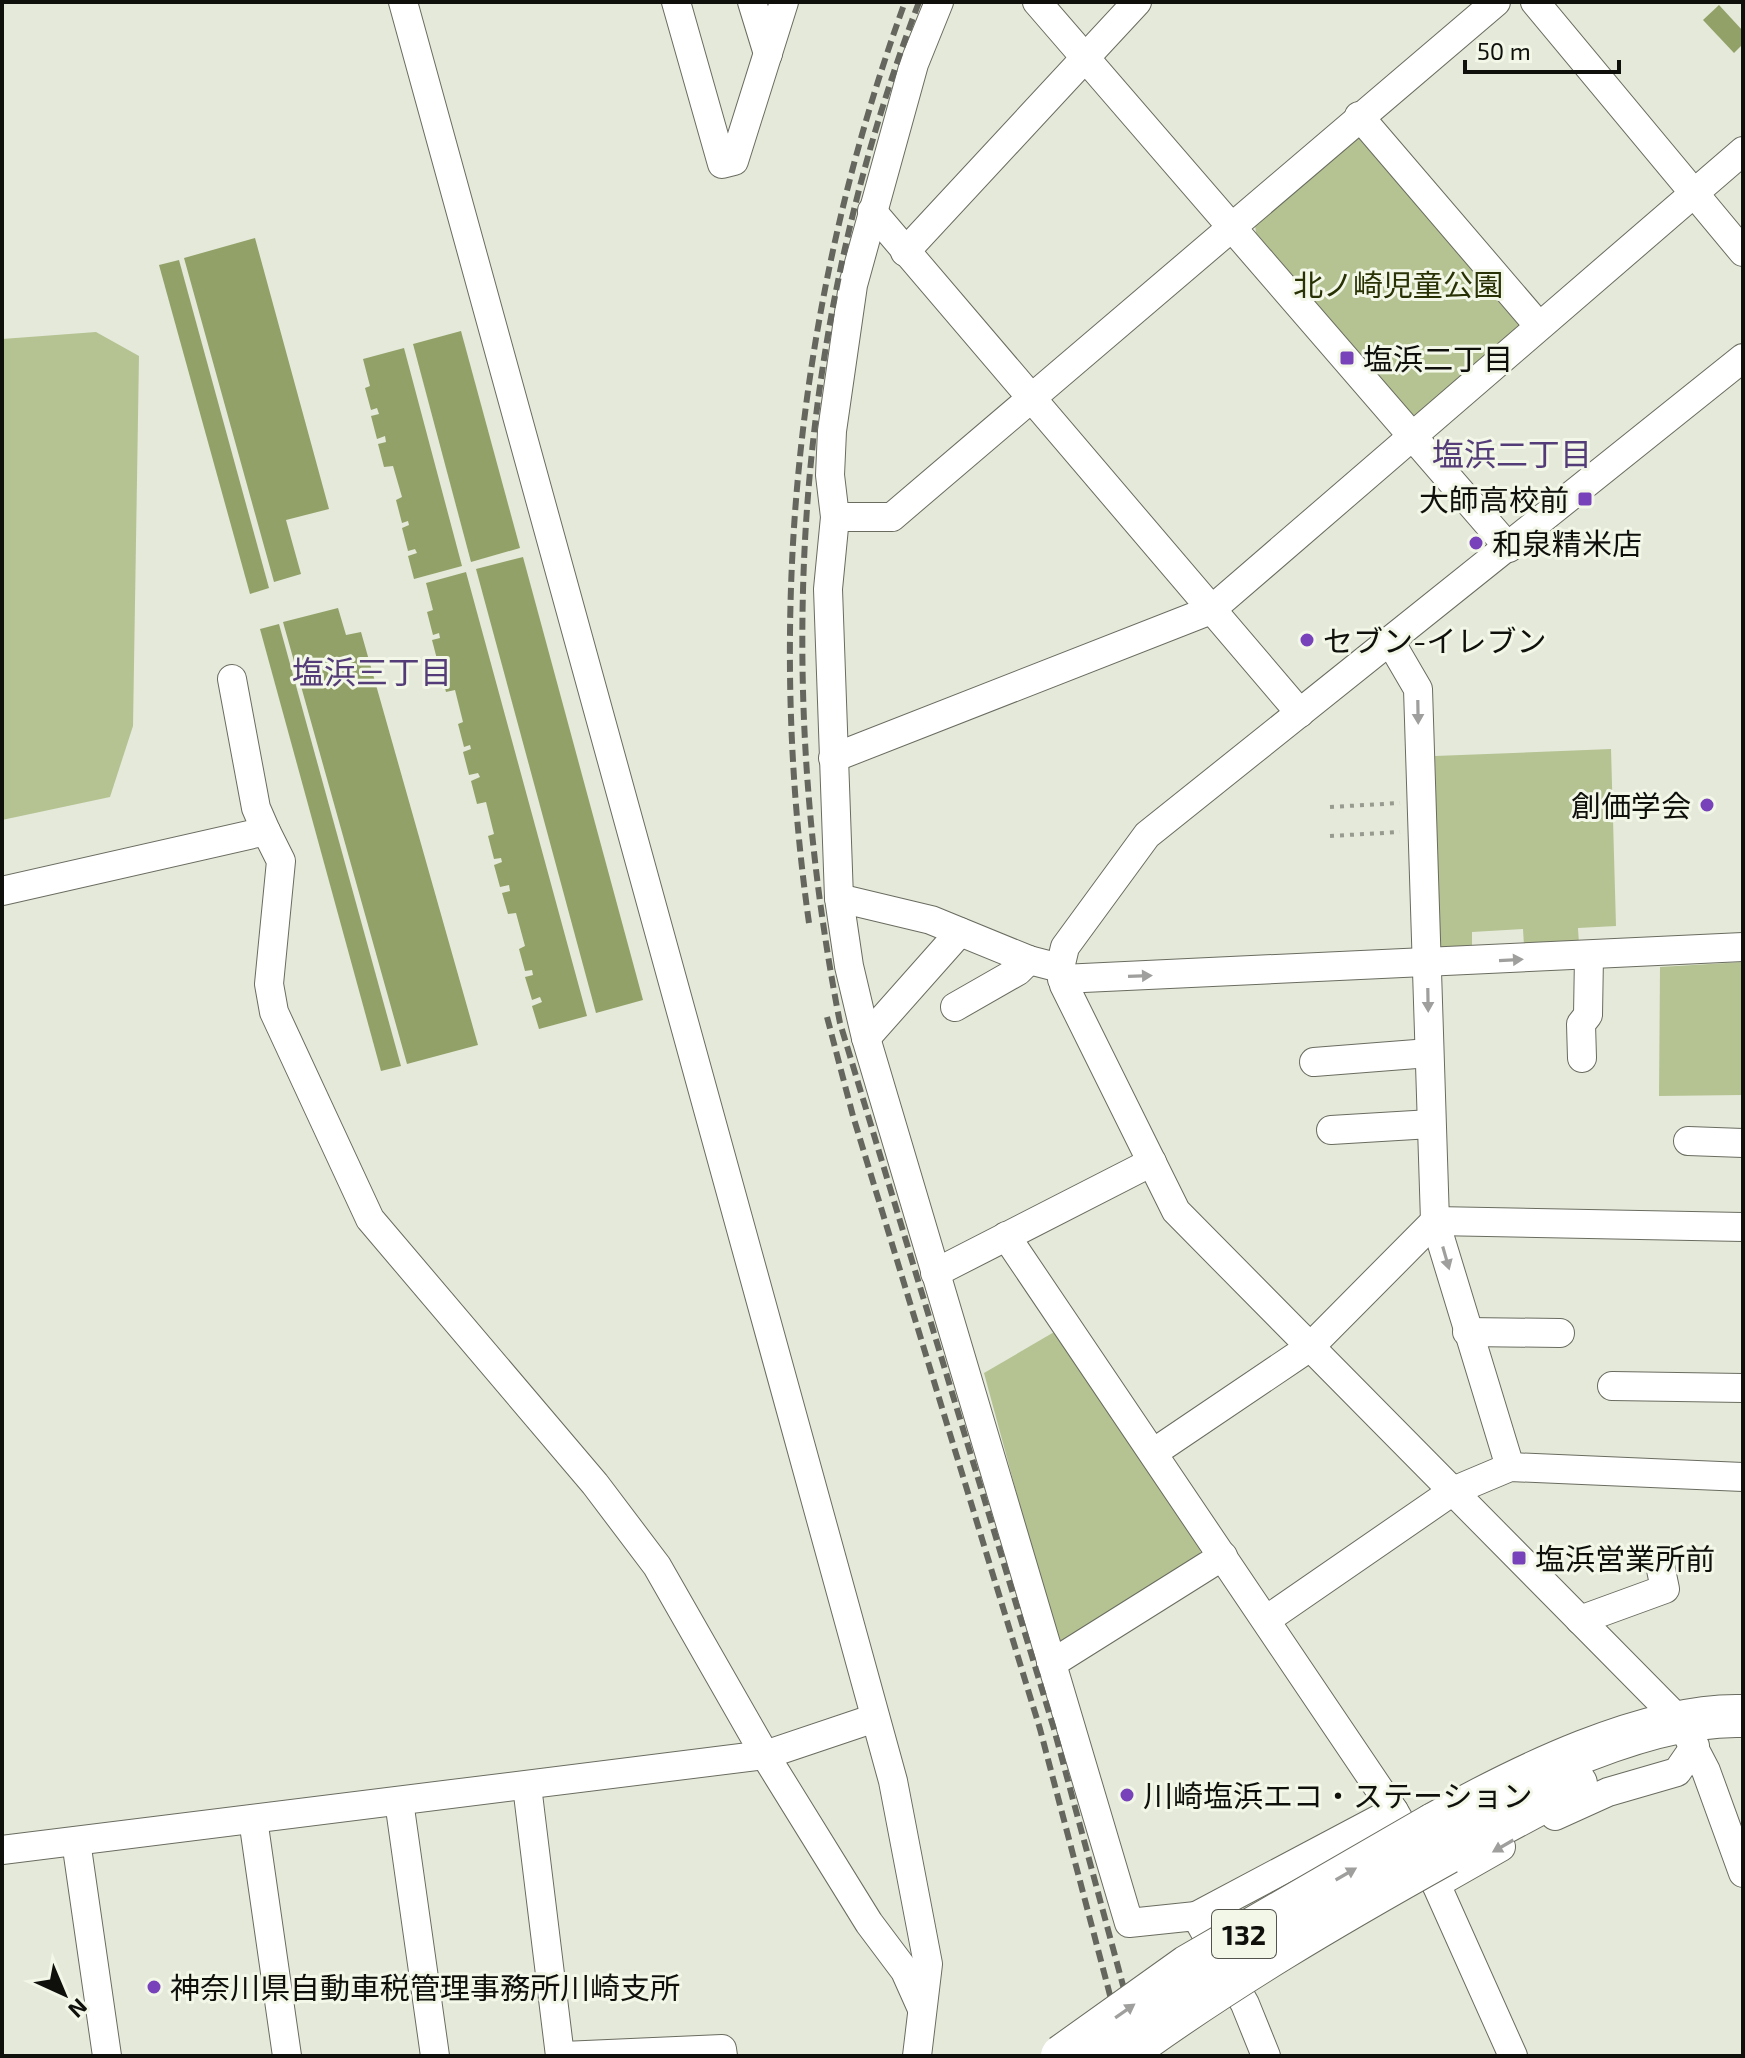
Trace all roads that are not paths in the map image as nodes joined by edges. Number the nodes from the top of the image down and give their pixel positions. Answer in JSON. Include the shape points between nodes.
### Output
{"nodes":[{"id":1,"x":403,"y":2,"type":"edge"},
{"id":2,"x":676,"y":2,"type":"edge"},
{"id":3,"x":752,"y":2,"type":"edge"},
{"id":4,"x":784,"y":2,"type":"edge"},
{"id":5,"x":939,"y":2,"type":"edge"},
{"id":6,"x":1037,"y":2,"type":"edge"},
{"id":7,"x":1137,"y":2,"type":"edge"},
{"id":8,"x":1496,"y":2,"type":"edge"},
{"id":9,"x":1535,"y":2,"type":"edge"},
{"id":10,"x":768,"y":54,"type":"junction"},
{"id":11,"x":1085,"y":55,"type":"junction"},
{"id":12,"x":1359,"y":116,"type":"junction"},
{"id":13,"x":1743,"y":151,"type":"edge"},
{"id":14,"x":1693,"y":193,"type":"junction"},
{"id":15,"x":872,"y":211,"type":"junction"},
{"id":16,"x":1235,"y":228,"type":"junction"},
{"id":17,"x":905,"y":252,"type":"junction"},
{"id":18,"x":1743,"y":252,"type":"edge"},
{"id":19,"x":1538,"y":325,"type":"junction"},
{"id":20,"x":1743,"y":358,"type":"edge"},
{"id":21,"x":1030,"y":399,"type":"junction"},
{"id":22,"x":1413,"y":435,"type":"junction"},
{"id":23,"x":835,"y":517,"type":"junction"},
{"id":24,"x":1509,"y":548,"type":"junction"},
{"id":25,"x":1211,"y":610,"type":"junction"},
{"id":26,"x":1390,"y":641,"type":"junction"},
{"id":27,"x":232,"y":679,"type":"dead end"},
{"id":28,"x":1300,"y":713,"type":"junction"},
{"id":29,"x":833,"y":758,"type":"junction"},
{"id":30,"x":266,"y":831,"type":"junction"},
{"id":31,"x":2,"y":891,"type":"edge"},
{"id":32,"x":839,"y":898,"type":"junction"},
{"id":33,"x":960,"y":932,"type":"junction"},
{"id":34,"x":1743,"y":947,"type":"edge"},
{"id":35,"x":1589,"y":956,"type":"junction"},
{"id":36,"x":1029,"y":960,"type":"junction"},
{"id":37,"x":1427,"y":965,"type":"junction"},
{"id":38,"x":1061,"y":973,"type":"junction"},
{"id":39,"x":955,"y":1007,"type":"dead end"},
{"id":40,"x":866,"y":1038,"type":"junction"},
{"id":41,"x":1429,"y":1053,"type":"junction"},
{"id":42,"x":1582,"y":1058,"type":"dead end"},
{"id":43,"x":1314,"y":1062,"type":"dead end"},
{"id":44,"x":1431,"y":1124,"type":"junction"},
{"id":45,"x":1331,"y":1130,"type":"dead end"},
{"id":46,"x":1688,"y":1141,"type":"dead end"},
{"id":47,"x":1743,"y":1143,"type":"edge"},
{"id":48,"x":1152,"y":1162,"type":"junction"},
{"id":49,"x":1435,"y":1221,"type":"junction"},
{"id":50,"x":1743,"y":1227,"type":"edge"},
{"id":51,"x":1006,"y":1236,"type":"junction"},
{"id":52,"x":935,"y":1273,"type":"junction"},
{"id":53,"x":1467,"y":1332,"type":"junction"},
{"id":54,"x":1560,"y":1333,"type":"dead end"},
{"id":55,"x":1310,"y":1347,"type":"junction"},
{"id":56,"x":1612,"y":1386,"type":"dead end"},
{"id":57,"x":1743,"y":1388,"type":"edge"},
{"id":58,"x":1153,"y":1453,"type":"junction"},
{"id":59,"x":1510,"y":1467,"type":"junction"},
{"id":60,"x":1743,"y":1477,"type":"edge"},
{"id":61,"x":1453,"y":1491,"type":"junction"},
{"id":62,"x":1223,"y":1556,"type":"junction"},
{"id":63,"x":1659,"y":1560,"type":"dead end"},
{"id":64,"x":1266,"y":1620,"type":"junction"},
{"id":65,"x":1580,"y":1620,"type":"junction"},
{"id":66,"x":1051,"y":1664,"type":"junction"},
{"id":67,"x":1743,"y":1716,"type":"edge"},
{"id":68,"x":875,"y":1718,"type":"junction"},
{"id":69,"x":1688,"y":1733,"type":"junction"},
{"id":70,"x":1743,"y":1743,"type":"edge"},
{"id":71,"x":765,"y":1755,"type":"junction"},
{"id":72,"x":527,"y":1786,"type":"junction"},
{"id":73,"x":399,"y":1801,"type":"junction"},
{"id":74,"x":1394,"y":1811,"type":"junction"},
{"id":75,"x":253,"y":1819,"type":"junction"},
{"id":76,"x":76,"y":1841,"type":"junction"},
{"id":77,"x":2,"y":1850,"type":"edge"},
{"id":78,"x":1439,"y":1854,"type":"junction"},
{"id":79,"x":1743,"y":1873,"type":"edge"},
{"id":80,"x":1196,"y":1916,"type":"junction"},
{"id":81,"x":922,"y":2010,"type":"junction"},
{"id":82,"x":107,"y":2056,"type":"edge"},
{"id":83,"x":287,"y":2056,"type":"edge"},
{"id":84,"x":435,"y":2056,"type":"edge"},
{"id":85,"x":562,"y":2056,"type":"edge"},
{"id":86,"x":723,"y":2056,"type":"edge"},
{"id":87,"x":917,"y":2056,"type":"edge"},
{"id":88,"x":1062,"y":2056,"type":"edge"},
{"id":89,"x":1121,"y":2056,"type":"edge"},
{"id":90,"x":1266,"y":2056,"type":"edge"},
{"id":91,"x":1513,"y":2056,"type":"edge"}],
"edges":[{"from":1,"to":68,"type":"street"},
{"from":2,"to":10,"type":"street","via":[[722,164],[734,161]]},
{"from":3,"to":10,"type":"street"},
{"from":4,"to":10,"type":"street"},
{"from":5,"to":15,"type":"street","via":[[914,64]]},
{"from":6,"to":11,"type":"street"},
{"from":7,"to":11,"type":"street"},
{"from":8,"to":12,"type":"street"},
{"from":9,"to":14,"type":"street"},
{"from":11,"to":16,"type":"street"},
{"from":11,"to":17,"type":"street"},
{"from":12,"to":16,"type":"street"},
{"from":12,"to":19,"type":"street"},
{"from":13,"to":14,"type":"street"},
{"from":14,"to":18,"type":"street"},
{"from":14,"to":19,"type":"street"},
{"from":15,"to":17,"type":"street"},
{"from":15,"to":23,"type":"street","via":[[853,285],[832,431]]},
{"from":16,"to":21,"type":"street"},
{"from":16,"to":22,"type":"street"},
{"from":17,"to":21,"type":"street"},
{"from":19,"to":22,"type":"street"},
{"from":20,"to":24,"type":"street"},
{"from":21,"to":23,"type":"street","via":[[892,517]]},
{"from":21,"to":25,"type":"street"},
{"from":22,"to":24,"type":"street"},
{"from":22,"to":25,"type":"street"},
{"from":23,"to":29,"type":"street","via":[[828,589]]},
{"from":24,"to":26,"type":"street"},
{"from":25,"to":28,"type":"street"},
{"from":25,"to":29,"type":"street"},
{"from":26,"to":28,"type":"street"},
{"from":26,"to":37,"type":"street","one_way":true,"via":[[1418,689]]},
{"from":27,"to":30,"type":"street","via":[[256,808]]},
{"from":28,"to":38,"type":"street","via":[[1142,841],[1065,947]]},
{"from":29,"to":32,"type":"street"},
{"from":30,"to":31,"type":"street"},
{"from":30,"to":71,"type":"street","via":[[281,861],[269,984],[274,1012],[370,1219],[595,1484],[657,1566]]},
{"from":32,"to":33,"type":"street"},
{"from":32,"to":40,"type":"street"},
{"from":33,"to":36,"type":"street"},
{"from":33,"to":40,"type":"street"},
{"from":34,"to":35,"type":"street"},
{"from":37,"to":35,"type":"street","one_way":true},
{"from":35,"to":42,"type":"street"},
{"from":36,"to":38,"type":"street"},
{"from":36,"to":39,"type":"street"},
{"from":38,"to":37,"type":"street","one_way":true},
{"from":37,"to":41,"type":"street","one_way":true},
{"from":38,"to":48,"type":"street"},
{"from":40,"to":52,"type":"street"},
{"from":41,"to":43,"type":"street"},
{"from":41,"to":44,"type":"street"},
{"from":44,"to":45,"type":"street"},
{"from":44,"to":49,"type":"street"},
{"from":46,"to":47,"type":"street"},
{"from":48,"to":51,"type":"street"},
{"from":48,"to":55,"type":"street","via":[[1182,1217]]},
{"from":49,"to":50,"type":"street"},
{"from":49,"to":53,"type":"street","one_way":true},
{"from":49,"to":55,"type":"street"},
{"from":51,"to":52,"type":"street"},
{"from":51,"to":58,"type":"street"},
{"from":52,"to":66,"type":"street"},
{"from":53,"to":54,"type":"street"},
{"from":53,"to":59,"type":"street"},
{"from":55,"to":58,"type":"street"},
{"from":55,"to":61,"type":"street"},
{"from":56,"to":57,"type":"street"},
{"from":58,"to":62,"type":"street"},
{"from":59,"to":60,"type":"street"},
{"from":59,"to":61,"type":"street"},
{"from":61,"to":64,"type":"street"},
{"from":61,"to":65,"type":"street"},
{"from":62,"to":64,"type":"street"},
{"from":62,"to":66,"type":"street"},
{"from":63,"to":65,"type":"street","via":[[1665,1589]]},
{"from":64,"to":74,"type":"street"},
{"from":65,"to":69,"type":"street"},
{"from":66,"to":80,"type":"street","via":[[1129,1923]]},
{"from":67,"to":69,"type":"highway","number":"132","via":[[1718,1715]]},
{"from":68,"to":71,"type":"street"},
{"from":68,"to":81,"type":"street","via":[[923,1927],[928,1964]]},
{"from":69,"to":70,"type":"highway","number":"132"},
{"from":69,"to":78,"type":"highway","number":"132","via":[[1606,1744],[1538,1772]]},
{"from":69,"to":78,"type":"street","one_way":true,"via":[[1677,1772]]},
{"from":69,"to":79,"type":"street"},
{"from":71,"to":72,"type":"street"},
{"from":71,"to":81,"type":"street","via":[[869,1923],[905,1971]]},
{"from":72,"to":73,"type":"street"},
{"from":72,"to":85,"type":"street"},
{"from":73,"to":75,"type":"street"},
{"from":73,"to":84,"type":"street"},
{"from":74,"to":78,"type":"street"},
{"from":74,"to":80,"type":"street"},
{"from":75,"to":76,"type":"street"},
{"from":75,"to":83,"type":"street"},
{"from":76,"to":77,"type":"street"},
{"from":76,"to":82,"type":"street"},
{"from":88,"to":78,"type":"highway","number":"132","one_way":true,"bridge":true,"via":[[1188,1966]]},
{"from":78,"to":89,"type":"highway","number":"132","bridge":true,"via":[[1202,1997]]},
{"from":78,"to":91,"type":"street"},
{"from":80,"to":90,"type":"street","via":[[1245,2004]]},
{"from":81,"to":87,"type":"street"},
{"from":85,"to":86,"type":"street","via":[[722,2049]]}]}
